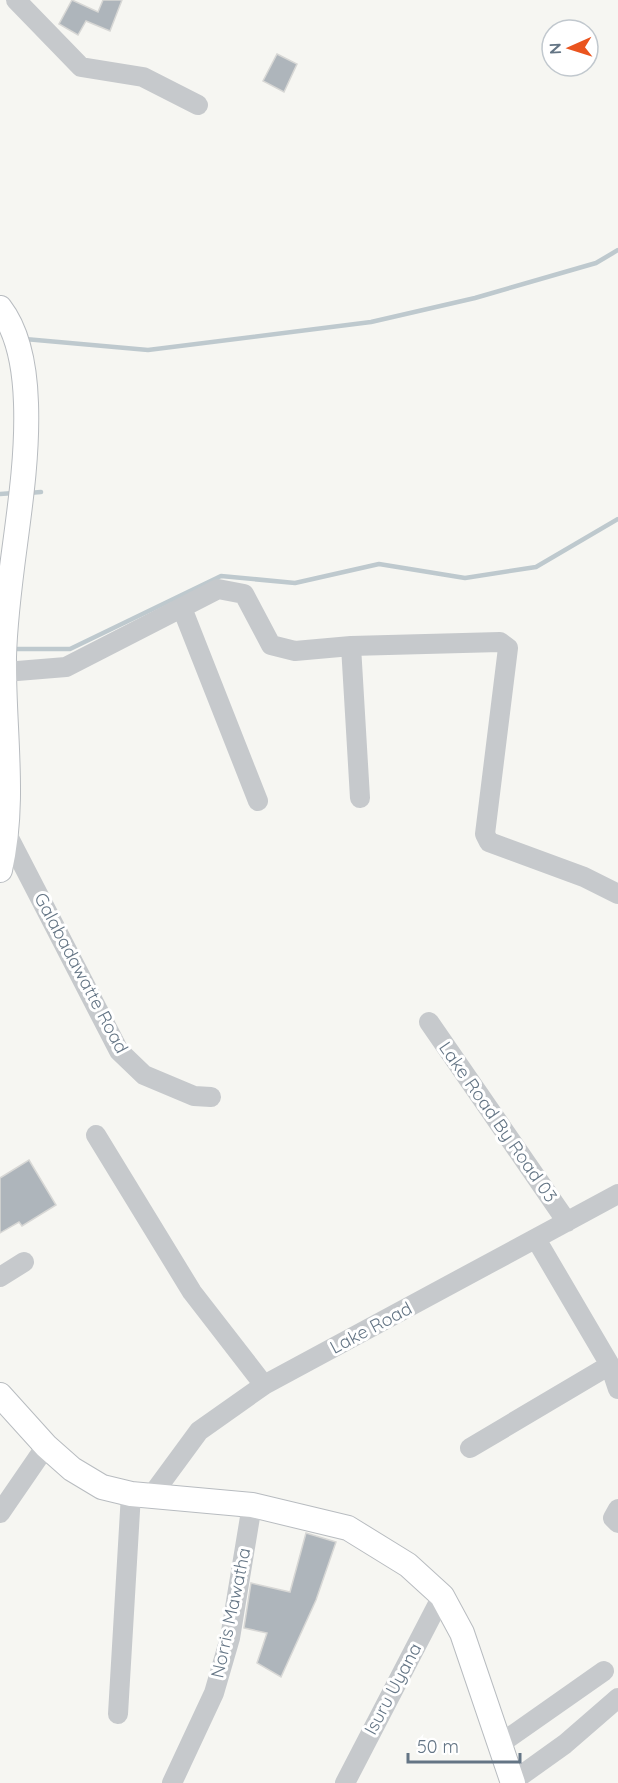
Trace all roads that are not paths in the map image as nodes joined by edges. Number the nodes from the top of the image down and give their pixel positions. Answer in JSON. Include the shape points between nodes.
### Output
{"nodes":[{"id":1,"x":16,"y":0,"type":"edge"},
{"id":2,"x":198,"y":105,"type":"dead end"},
{"id":3,"x":10,"y":326,"type":"edge"},
{"id":4,"x":182,"y":609,"type":"junction"},
{"id":5,"x":351,"y":646,"type":"junction"},
{"id":6,"x":4,"y":664,"type":"junction"},
{"id":7,"x":360,"y":798,"type":"dead end"},
{"id":8,"x":258,"y":801,"type":"dead end"},
{"id":9,"x":8,"y":836,"type":"junction"},
{"id":10,"x":0,"y":870,"type":"edge"},
{"id":11,"x":618,"y":894,"type":"edge"},
{"id":12,"x":429,"y":1022,"type":"dead end"},
{"id":13,"x":211,"y":1097,"type":"dead end"},
{"id":14,"x":96,"y":1135,"type":"dead end"},
{"id":15,"x":618,"y":1194,"type":"edge"},
{"id":16,"x":567,"y":1222,"type":"junction"},
{"id":17,"x":536,"y":1239,"type":"junction"},
{"id":18,"x":24,"y":1262,"type":"dead end"},
{"id":19,"x":0,"y":1277,"type":"edge"},
{"id":20,"x":610,"y":1365,"type":"junction"},
{"id":21,"x":264,"y":1385,"type":"junction"},
{"id":22,"x":618,"y":1389,"type":"edge"},
{"id":23,"x":0,"y":1395,"type":"edge"},
{"id":24,"x":46,"y":1446,"type":"junction"},
{"id":25,"x":470,"y":1448,"type":"dead end"},
{"id":26,"x":142,"y":1495,"type":"junction"},
{"id":27,"x":252,"y":1505,"type":"junction"},
{"id":28,"x":618,"y":1509,"type":"edge"},
{"id":29,"x":0,"y":1513,"type":"edge"},
{"id":30,"x":618,"y":1523,"type":"edge"},
{"id":31,"x":442,"y":1596,"type":"junction"},
{"id":32,"x":603,"y":1671,"type":"dead end"},
{"id":33,"x":618,"y":1698,"type":"edge"},
{"id":34,"x":118,"y":1714,"type":"dead end"},
{"id":35,"x":500,"y":1744,"type":"junction"},
{"id":36,"x":513,"y":1782,"type":"edge"},
{"id":37,"x":172,"y":1783,"type":"edge"},
{"id":38,"x":345,"y":1783,"type":"edge"}],
"edges":[{"from":1,"to":2,"type":"street","via":[[81,67],[143,77]]},
{"from":3,"to":6,"type":"main road","via":[[26,405]]},
{"from":4,"to":5,"type":"street","via":[[218,589],[244,594],[271,645],[295,651]]},
{"from":4,"to":6,"type":"street","via":[[66,667]]},
{"from":4,"to":8,"type":"street"},
{"from":5,"to":7,"type":"street"},
{"from":5,"to":11,"type":"street","via":[[500,642],[508,648],[485,834],[489,842],[584,877]]},
{"from":6,"to":9,"type":"main road"},
{"from":9,"to":10,"type":"main road"},
{"from":9,"to":13,"type":"street","name":"Galabadawatte Road","via":[[119,1051],[144,1075],[194,1096]]},
{"from":12,"to":16,"type":"street","name":"Lake Road By Road 03"},
{"from":14,"to":21,"type":"street","via":[[192,1292]]},
{"from":15,"to":16,"type":"street","name":"Lake Road"},
{"from":16,"to":17,"type":"street","name":"Lake Road"},
{"from":17,"to":20,"type":"street"},
{"from":17,"to":21,"type":"street","name":"Lake Road"},
{"from":18,"to":19,"type":"street"},
{"from":20,"to":22,"type":"street"},
{"from":20,"to":25,"type":"street"},
{"from":21,"to":26,"type":"street","name":"Lake Road","via":[[199,1431]]},
{"from":23,"to":24,"type":"main road"},
{"from":24,"to":26,"type":"main road","via":[[72,1469],[102,1487]]},
{"from":24,"to":29,"type":"street"},
{"from":26,"to":27,"type":"main road"},
{"from":26,"to":34,"type":"street"},
{"from":27,"to":31,"type":"main road","via":[[348,1528],[408,1565]]},
{"from":27,"to":37,"type":"street","name":"Norris Mawatha","via":[[230,1638],[214,1694]]},
{"from":28,"to":30,"type":"street","via":[[614,1518]]},
{"from":31,"to":35,"type":"main road","via":[[462,1633]]},
{"from":31,"to":38,"type":"street","name":"Isuru Uyana"},
{"from":32,"to":35,"type":"street"},
{"from":33,"to":36,"type":"street"},
{"from":35,"to":36,"type":"main road"}]}
